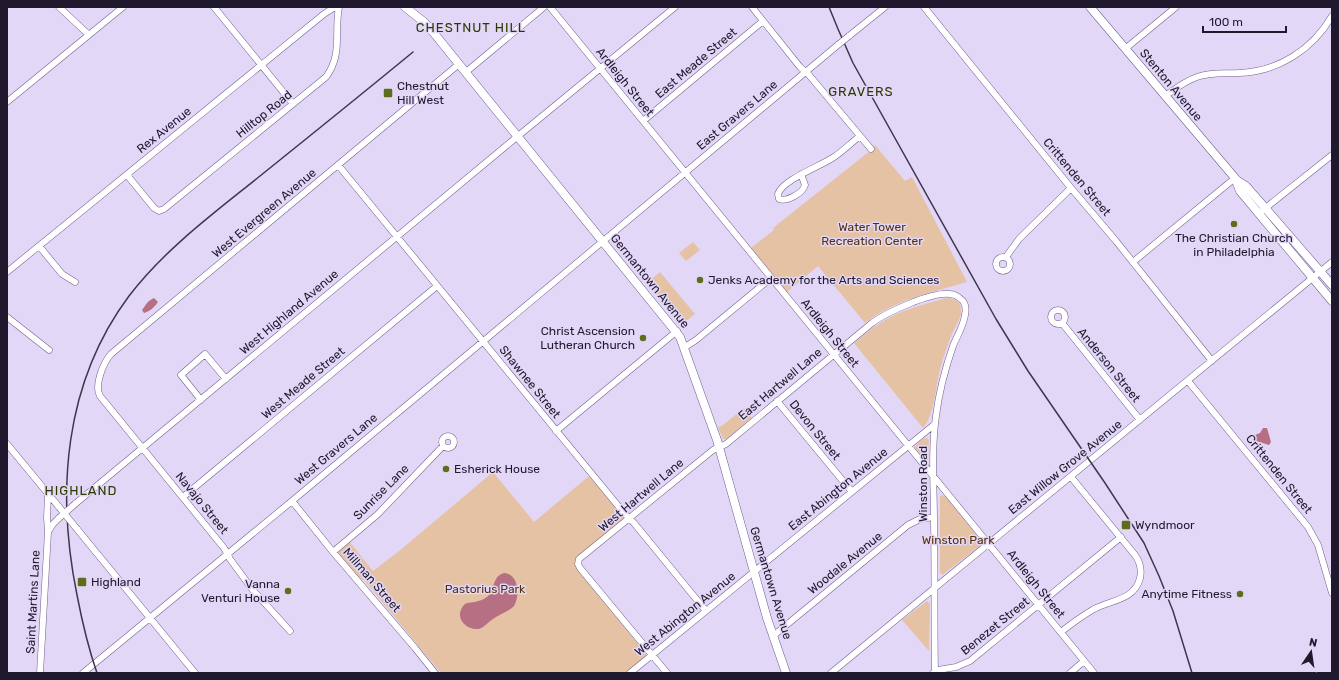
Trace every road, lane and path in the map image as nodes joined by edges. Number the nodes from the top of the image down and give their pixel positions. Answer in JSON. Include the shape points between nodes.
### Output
{"nodes":[{"id":1,"x":59,"y":7,"type":"edge"},
{"id":2,"x":123,"y":7,"type":"edge"},
{"id":3,"x":214,"y":7,"type":"edge"},
{"id":4,"x":335,"y":7,"type":"edge"},
{"id":5,"x":339,"y":7,"type":"edge"},
{"id":6,"x":405,"y":7,"type":"edge"},
{"id":7,"x":419,"y":7,"type":"edge"},
{"id":8,"x":544,"y":7,"type":"edge"},
{"id":9,"x":550,"y":7,"type":"edge"},
{"id":10,"x":675,"y":7,"type":"edge"},
{"id":11,"x":752,"y":7,"type":"edge"},
{"id":12,"x":885,"y":7,"type":"edge"},
{"id":13,"x":924,"y":7,"type":"edge"},
{"id":14,"x":1090,"y":7,"type":"edge"},
{"id":15,"x":1176,"y":7,"type":"edge"},
{"id":16,"x":416,"y":16,"type":"junction"},
{"id":17,"x":1332,"y":16,"type":"edge"},
{"id":18,"x":763,"y":21,"type":"junction"},
{"id":19,"x":89,"y":35,"type":"junction"},
{"id":20,"x":1125,"y":49,"type":"junction"},
{"id":21,"x":459,"y":64,"type":"junction"},
{"id":22,"x":261,"y":65,"type":"junction"},
{"id":23,"x":600,"y":68,"type":"junction"},
{"id":24,"x":466,"y":72,"type":"junction"},
{"id":25,"x":806,"y":72,"type":"junction"},
{"id":26,"x":1166,"y":96,"type":"junction"},
{"id":27,"x":7,"y":102,"type":"edge"},
{"id":28,"x":293,"y":104,"type":"junction"},
{"id":29,"x":643,"y":121,"type":"junction"},
{"id":30,"x":517,"y":136,"type":"junction"},
{"id":31,"x":860,"y":136,"type":"junction"},
{"id":32,"x":871,"y":149,"type":"dead end"},
{"id":33,"x":1332,"y":155,"type":"edge"},
{"id":34,"x":338,"y":165,"type":"junction"},
{"id":35,"x":685,"y":173,"type":"junction"},
{"id":36,"x":801,"y":174,"type":"junction"},
{"id":37,"x":127,"y":175,"type":"junction"},
{"id":38,"x":1235,"y":178,"type":"junction"},
{"id":39,"x":1071,"y":188,"type":"junction"},
{"id":40,"x":1266,"y":208,"type":"junction"},
{"id":41,"x":1259,"y":214,"type":"junction"},
{"id":42,"x":397,"y":236,"type":"junction"},
{"id":43,"x":603,"y":241,"type":"junction"},
{"id":44,"x":39,"y":246,"type":"junction"},
{"id":45,"x":1006,"y":257,"type":"dead end"},
{"id":46,"x":1133,"y":262,"type":"junction"},
{"id":47,"x":1332,"y":262,"type":"edge"},
{"id":48,"x":7,"y":272,"type":"edge"},
{"id":49,"x":1320,"y":272,"type":"junction"},
{"id":50,"x":771,"y":278,"type":"junction"},
{"id":51,"x":1313,"y":278,"type":"junction"},
{"id":52,"x":75,"y":282,"type":"dead end"},
{"id":53,"x":437,"y":286,"type":"junction"},
{"id":54,"x":1332,"y":286,"type":"edge"},
{"id":55,"x":962,"y":300,"type":"joint"},
{"id":56,"x":1332,"y":300,"type":"edge"},
{"id":57,"x":7,"y":317,"type":"edge"},
{"id":58,"x":1062,"y":323,"type":"dead end"},
{"id":59,"x":677,"y":331,"type":"junction"},
{"id":60,"x":483,"y":341,"type":"junction"},
{"id":61,"x":685,"y":347,"type":"junction"},
{"id":62,"x":49,"y":350,"type":"dead end"},
{"id":63,"x":834,"y":354,"type":"junction"},
{"id":64,"x":1212,"y":361,"type":"junction"},
{"id":65,"x":226,"y":379,"type":"junction"},
{"id":66,"x":1188,"y":381,"type":"junction"},
{"id":67,"x":97,"y":389,"type":"joint"},
{"id":68,"x":201,"y":400,"type":"junction"},
{"id":69,"x":777,"y":401,"type":"junction"},
{"id":70,"x":1140,"y":420,"type":"junction"},
{"id":71,"x":935,"y":424,"type":"junction"},
{"id":72,"x":556,"y":431,"type":"junction"},
{"id":73,"x":7,"y":444,"type":"edge"},
{"id":74,"x":443,"y":446,"type":"dead end"},
{"id":75,"x":908,"y":446,"type":"junction"},
{"id":76,"x":719,"y":447,"type":"junction"},
{"id":77,"x":143,"y":448,"type":"junction"},
{"id":78,"x":934,"y":477,"type":"junction"},
{"id":79,"x":1071,"y":477,"type":"junction"},
{"id":80,"x":852,"y":492,"type":"junction"},
{"id":81,"x":48,"y":494,"type":"junction"},
{"id":82,"x":183,"y":497,"type":"junction"},
{"id":83,"x":292,"y":501,"type":"junction"},
{"id":84,"x":62,"y":516,"type":"junction"},
{"id":85,"x":934,"y":517,"type":"junction"},
{"id":86,"x":629,"y":518,"type":"junction"},
{"id":87,"x":48,"y":532,"type":"junction"},
{"id":88,"x":1121,"y":537,"type":"junction"},
{"id":89,"x":989,"y":544,"type":"junction"},
{"id":90,"x":333,"y":552,"type":"junction"},
{"id":91,"x":227,"y":554,"type":"junction"},
{"id":92,"x":754,"y":572,"type":"junction"},
{"id":93,"x":935,"y":588,"type":"junction"},
{"id":94,"x":1332,"y":593,"type":"edge"},
{"id":95,"x":1039,"y":605,"type":"junction"},
{"id":96,"x":706,"y":611,"type":"junction"},
{"id":97,"x":150,"y":618,"type":"junction"},
{"id":98,"x":290,"y":631,"type":"dead end"},
{"id":99,"x":1060,"y":632,"type":"junction"},
{"id":100,"x":773,"y":636,"type":"junction"},
{"id":101,"x":652,"y":655,"type":"junction"},
{"id":102,"x":1084,"y":661,"type":"junction"},
{"id":103,"x":934,"y":672,"type":"edge"},
{"id":104,"x":40,"y":673,"type":"edge"},
{"id":105,"x":83,"y":673,"type":"edge"},
{"id":106,"x":195,"y":673,"type":"edge"},
{"id":107,"x":435,"y":673,"type":"edge"},
{"id":108,"x":630,"y":673,"type":"edge"},
{"id":109,"x":667,"y":673,"type":"edge"},
{"id":110,"x":786,"y":673,"type":"edge"},
{"id":111,"x":831,"y":673,"type":"edge"},
{"id":112,"x":1070,"y":673,"type":"edge"},
{"id":113,"x":1094,"y":673,"type":"edge"}],
"edges":[{"from":1,"to":19,"type":"street"},
{"from":2,"to":19,"type":"street"},
{"from":3,"to":22,"type":"street"},
{"from":4,"to":22,"type":"street","name":"Rex Avenue"},
{"from":5,"to":28,"type":"street","name":"Hilltop Road","via":[[337,53],[332,68],[321,82]]},
{"from":6,"to":16,"type":"main road","name":"Germantown Avenue"},
{"from":7,"to":16,"type":"main road"},
{"from":8,"to":24,"type":"street"},
{"from":9,"to":23,"type":"street","name":"Ardleigh Street"},
{"from":10,"to":23,"type":"street","name":"West Highland Avenue"},
{"from":11,"to":18,"type":"street"},
{"from":12,"to":25,"type":"street","name":"East Gravers Lane","bridge":true},
{"from":13,"to":39,"type":"street","name":"Crittenden Street"},
{"from":14,"to":20,"type":"main road","name":"Stenton Avenue"},
{"from":15,"to":20,"type":"street"},
{"from":16,"to":21,"type":"main road","name":"Germantown Avenue"},
{"from":17,"to":26,"type":"street","via":[[1314,41],[1290,59],[1252,72],[1216,73],[1198,77]]},
{"from":18,"to":25,"type":"street"},
{"from":18,"to":29,"type":"street","name":"East Meade Street"},
{"from":19,"to":27,"type":"street"},
{"from":20,"to":26,"type":"main road","name":"Stenton Avenue"},
{"from":21,"to":24,"type":"main road","name":"Germantown Avenue"},
{"from":21,"to":34,"type":"street","name":"West Evergreen Avenue"},
{"from":22,"to":28,"type":"street"},
{"from":22,"to":37,"type":"street","name":"Rex Avenue"},
{"from":23,"to":29,"type":"street","name":"Ardleigh Street"},
{"from":23,"to":30,"type":"street","name":"West Highland Avenue"},
{"from":24,"to":30,"type":"main road","name":"Germantown Avenue"},
{"from":25,"to":31,"type":"street"},
{"from":25,"to":35,"type":"street","name":"East Gravers Lane"},
{"from":26,"to":38,"type":"main road","name":"Stenton Avenue"},
{"from":28,"to":37,"type":"street","name":"Hilltop Road","via":[[164,209],[159,211],[154,208]]},
{"from":29,"to":35,"type":"street","name":"Ardleigh Street"},
{"from":30,"to":42,"type":"street","name":"West Highland Avenue"},
{"from":30,"to":43,"type":"main road","name":"Germantown Avenue"},
{"from":31,"to":32,"type":"street"},
{"from":31,"to":36,"type":"street","via":[[834,157]]},
{"from":33,"to":40,"type":"street"},
{"from":34,"to":42,"type":"street","name":"Shawnee Street"},
{"from":34,"to":67,"type":"street","name":"West Evergreen Avenue","via":[[111,354],[104,366]]},
{"from":35,"to":43,"type":"street","name":"East Gravers Lane"},
{"from":35,"to":50,"type":"street","name":"Ardleigh Street"},
{"from":36,"to":36,"type":"street","via":[[805,185],[803,190],[788,200],[779,199],[780,189]]},
{"from":37,"to":44,"type":"street","name":"Rex Avenue"},
{"from":38,"to":40,"type":"main road","name":"Stenton Avenue"},
{"from":38,"to":41,"type":"main road","name":"Stenton Avenue","via":[[1240,191]]},
{"from":38,"to":46,"type":"street"},
{"from":39,"to":45,"type":"street","via":[[1019,239]]},
{"from":39,"to":46,"type":"street","name":"Crittenden Street"},
{"from":40,"to":41,"type":"street"},
{"from":40,"to":49,"type":"main road","name":"Stenton Avenue"},
{"from":41,"to":51,"type":"main road","name":"Stenton Avenue"},
{"from":42,"to":53,"type":"street","name":"Shawnee Street"},
{"from":42,"to":65,"type":"street","name":"West Highland Avenue"},
{"from":43,"to":59,"type":"main road","name":"Germantown Avenue"},
{"from":43,"to":60,"type":"street","name":"West Gravers Lane"},
{"from":44,"to":48,"type":"street","name":"Rex Avenue"},
{"from":44,"to":52,"type":"street","via":[[62,274]]},
{"from":46,"to":64,"type":"street","name":"Crittenden Street"},
{"from":47,"to":49,"type":"street","name":"East Willow Grove Avenue"},
{"from":49,"to":51,"type":"street","name":"East Willow Grove Avenue"},
{"from":49,"to":54,"type":"main road","name":"Stenton Avenue"},
{"from":50,"to":61,"type":"street"},
{"from":50,"to":63,"type":"street","name":"Ardleigh Street"},
{"from":51,"to":56,"type":"main road","name":"Stenton Avenue"},
{"from":51,"to":64,"type":"street","name":"East Willow Grove Avenue"},
{"from":53,"to":60,"type":"street","name":"Shawnee Street"},
{"from":53,"to":82,"type":"street","name":"West Meade Street"},
{"from":55,"to":63,"type":"street","name":"East Hartwell Lane","via":[[956,295],[944,294],[899,308],[872,323]]},
{"from":55,"to":71,"type":"street","name":"Winston Road","via":[[966,315],[944,375]]},
{"from":57,"to":62,"type":"street"},
{"from":58,"to":70,"type":"street","name":"Anderson Street"},
{"from":59,"to":61,"type":"main road","name":"Germantown Avenue"},
{"from":59,"to":72,"type":"street"},
{"from":60,"to":72,"type":"street","name":"Shawnee Street"},
{"from":60,"to":83,"type":"street","name":"West Gravers Lane"},
{"from":61,"to":76,"type":"main road","name":"Germantown Avenue"},
{"from":63,"to":69,"type":"street","name":"East Hartwell Lane"},
{"from":63,"to":75,"type":"street","name":"Ardleigh Street"},
{"from":64,"to":66,"type":"street","name":"East Willow Grove Avenue"},
{"from":65,"to":68,"type":"street","name":"West Highland Avenue"},
{"from":65,"to":68,"type":"street","via":[[205,354],[181,375]]},
{"from":66,"to":70,"type":"street","name":"East Willow Grove Avenue"},
{"from":66,"to":94,"type":"street","name":"Crittenden Street","via":[[1308,527],[1318,544]]},
{"from":67,"to":77,"type":"street","name":"Navajo Street"},
{"from":68,"to":77,"type":"street","name":"West Highland Avenue"},
{"from":69,"to":76,"type":"street","name":"East Hartwell Lane"},
{"from":69,"to":80,"type":"street","name":"Devon Street"},
{"from":70,"to":79,"type":"street","name":"East Willow Grove Avenue"},
{"from":71,"to":75,"type":"street","name":"East Abington Avenue"},
{"from":71,"to":78,"type":"street","name":"Winston Road"},
{"from":72,"to":86,"type":"street","name":"Shawnee Street"},
{"from":73,"to":81,"type":"street"},
{"from":74,"to":90,"type":"street","name":"Sunrise Lane","via":[[378,514]]},
{"from":75,"to":78,"type":"street","name":"Ardleigh Street"},
{"from":75,"to":80,"type":"street","name":"East Abington Avenue"},
{"from":76,"to":86,"type":"street","name":"West Hartwell Lane"},
{"from":76,"to":92,"type":"main road","name":"Germantown Avenue"},
{"from":77,"to":82,"type":"street","name":"Navajo Street"},
{"from":77,"to":84,"type":"street","name":"West Highland Avenue","bridge":true},
{"from":78,"to":85,"type":"street","name":"Winston Road"},
{"from":78,"to":89,"type":"street","name":"Ardleigh Street"},
{"from":79,"to":88,"type":"street"},
{"from":79,"to":89,"type":"street","name":"East Willow Grove Avenue"},
{"from":80,"to":92,"type":"street","name":"East Abington Avenue"},
{"from":81,"to":84,"type":"street","bridge":true,"via":[[59,507]]},
{"from":81,"to":87,"type":"street","name":"Saint Martins Lane"},
{"from":82,"to":91,"type":"street","name":"Navajo Street"},
{"from":83,"to":90,"type":"street","name":"Millman Street"},
{"from":83,"to":91,"type":"street","name":"West Gravers Lane"},
{"from":84,"to":87,"type":"street"},
{"from":84,"to":97,"type":"street","bridge":true,"via":[[77,529]]},
{"from":85,"to":93,"type":"street","name":"Winston Road"},
{"from":85,"to":100,"type":"street","name":"Woodale Avenue","via":[[920,519],[908,525]]},
{"from":86,"to":96,"type":"street","name":"Shawnee Street"},
{"from":86,"to":101,"type":"street","name":"West Hartwell Lane","via":[[578,562],[580,568]]},
{"from":87,"to":104,"type":"street","name":"Saint Martins Lane"},
{"from":88,"to":95,"type":"street","name":"Benezet Street"},
{"from":88,"to":99,"type":"street","via":[[1140,562],[1137,587],[1131,593],[1094,609]]},
{"from":89,"to":93,"type":"street","name":"East Willow Grove Avenue"},
{"from":89,"to":95,"type":"street","name":"Ardleigh Street"},
{"from":90,"to":107,"type":"street","name":"Millman Street"},
{"from":91,"to":97,"type":"street","name":"West Gravers Lane"},
{"from":91,"to":98,"type":"street","name":"Navajo Street","via":[[252,589]]},
{"from":92,"to":96,"type":"street","name":"West Abington Avenue"},
{"from":92,"to":100,"type":"main road","name":"Germantown Avenue"},
{"from":93,"to":103,"type":"street","name":"Winston Road"},
{"from":93,"to":111,"type":"street","name":"East Willow Grove Avenue"},
{"from":95,"to":99,"type":"street","name":"Ardleigh Street"},
{"from":95,"to":103,"type":"street","name":"Benezet Street","via":[[970,661]]},
{"from":96,"to":101,"type":"street","name":"West Abington Avenue"},
{"from":97,"to":105,"type":"street","name":"West Gravers Lane"},
{"from":97,"to":106,"type":"street"},
{"from":99,"to":102,"type":"street","name":"Ardleigh Street"},
{"from":100,"to":110,"type":"main road","name":"Germantown Avenue"},
{"from":101,"to":108,"type":"street","name":"West Abington Avenue"},
{"from":101,"to":109,"type":"street"},
{"from":102,"to":112,"type":"street"},
{"from":102,"to":113,"type":"street","name":"Ardleigh Street"}]}
